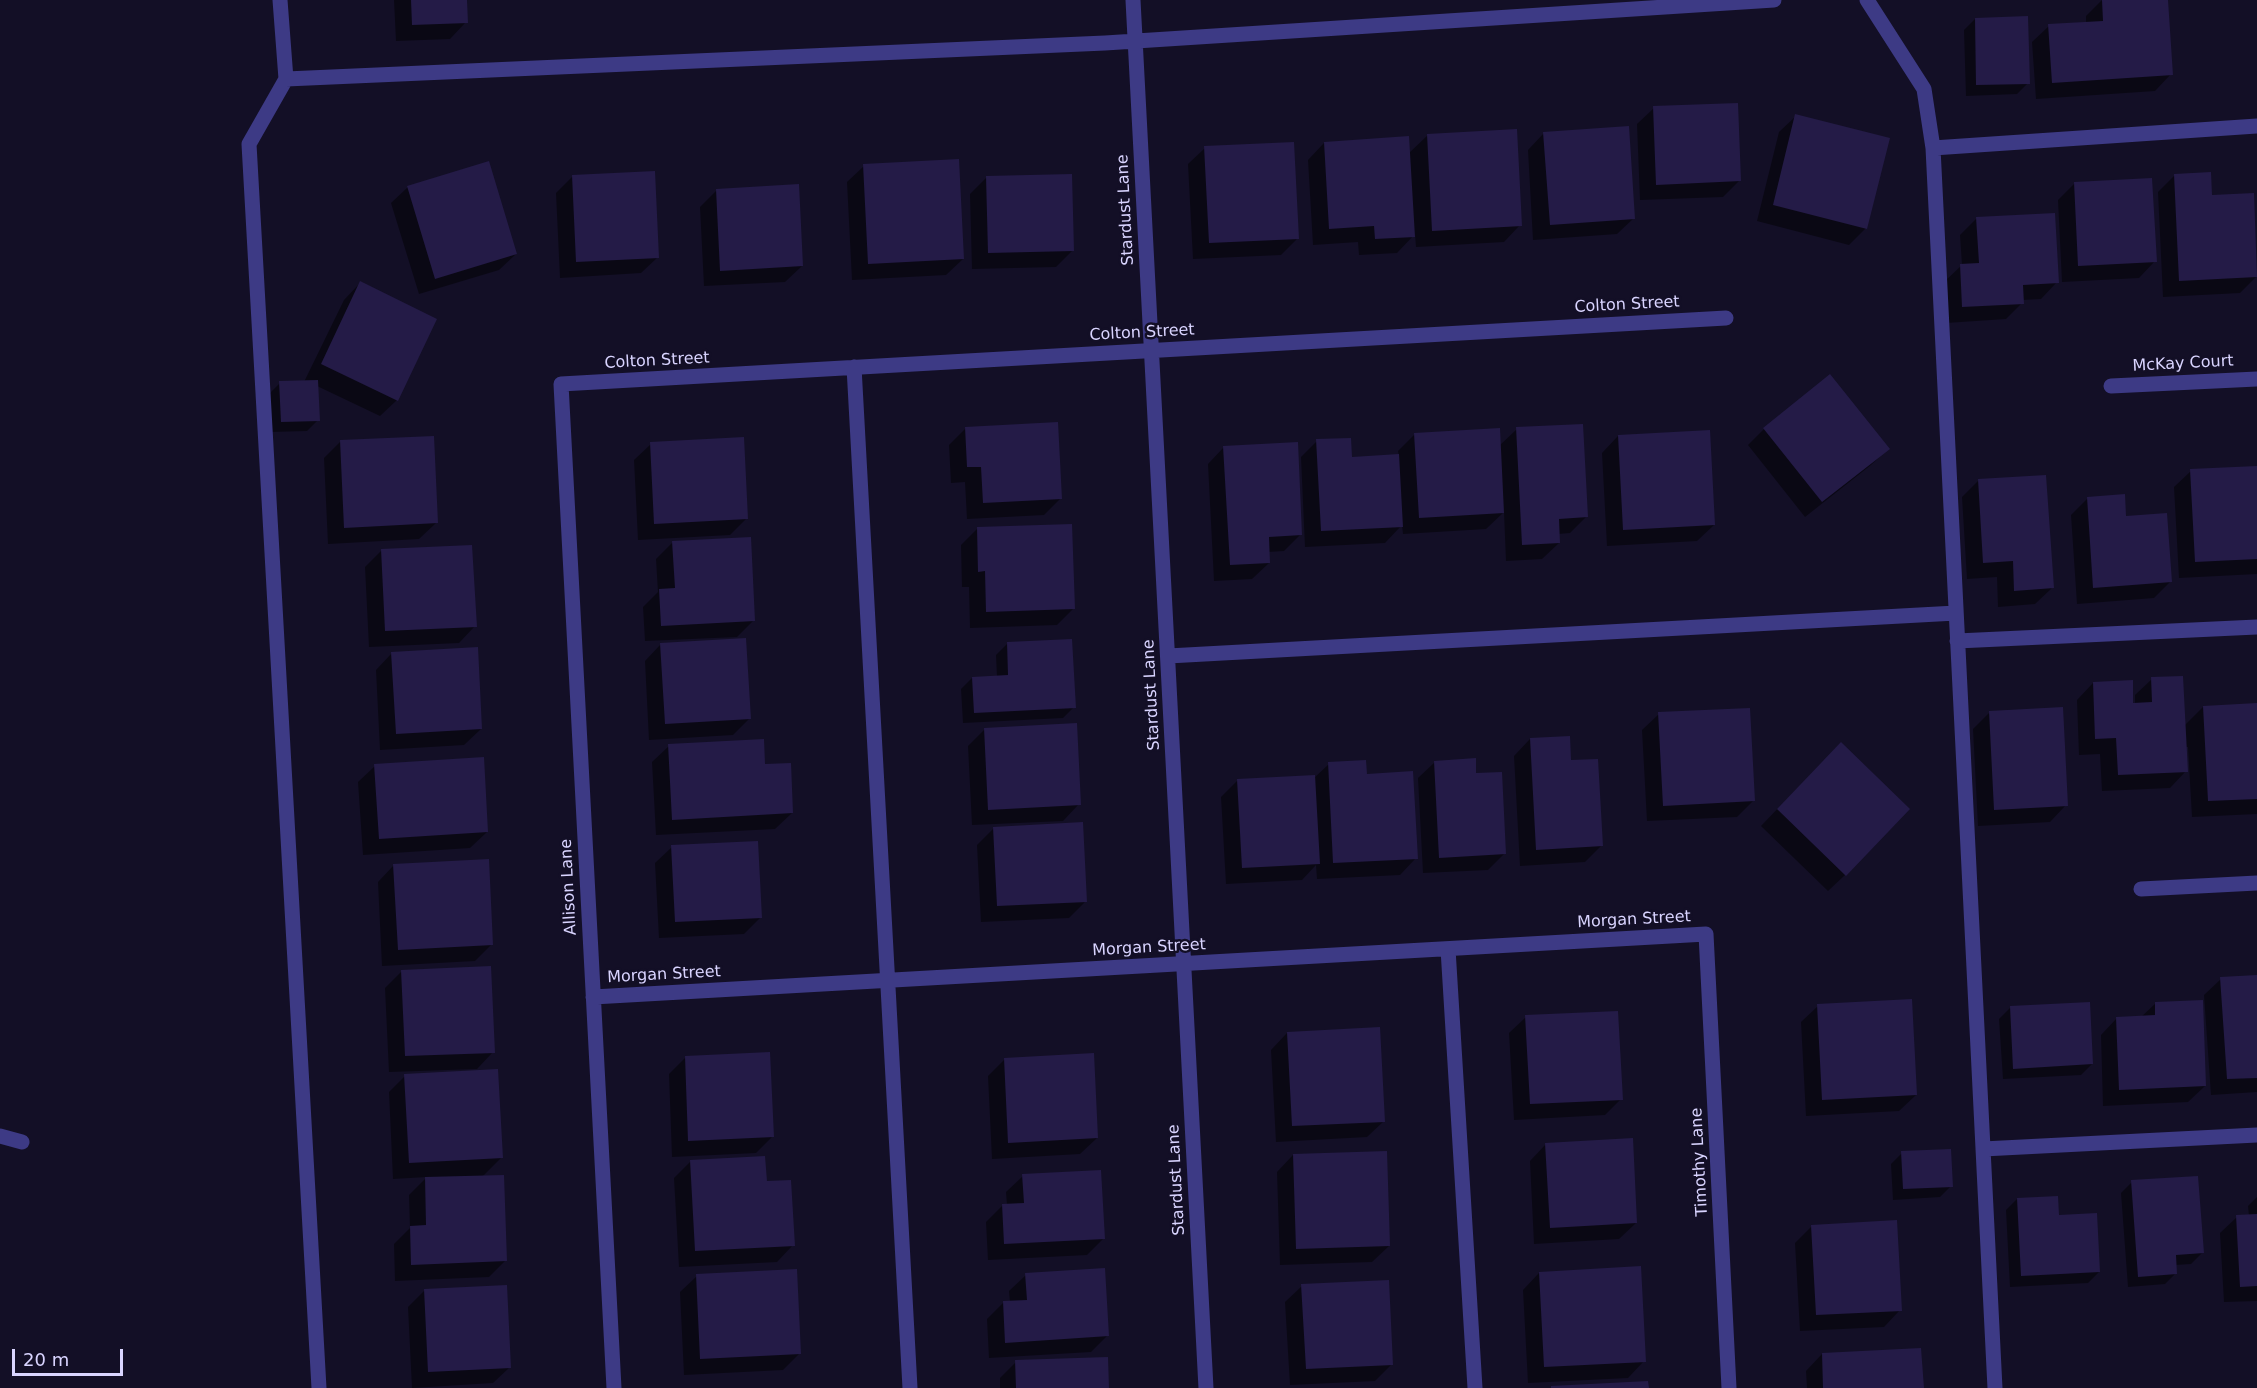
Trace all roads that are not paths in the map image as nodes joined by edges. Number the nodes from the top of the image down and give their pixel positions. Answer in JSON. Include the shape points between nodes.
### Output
{"nodes":[{"id":1,"x":280,"y":0,"type":"edge"},
{"id":2,"x":1133,"y":0,"type":"edge"},
{"id":3,"x":1774,"y":0,"type":"edge"},
{"id":4,"x":1867,"y":0,"type":"edge"},
{"id":5,"x":1135,"y":40,"type":"junction"},
{"id":6,"x":286,"y":80,"type":"junction"},
{"id":7,"x":2257,"y":126,"type":"edge"},
{"id":8,"x":1933,"y":148,"type":"junction"},
{"id":9,"x":1726,"y":318,"type":"dead end"},
{"id":10,"x":1152,"y":351,"type":"junction"},
{"id":11,"x":854,"y":367,"type":"junction"},
{"id":12,"x":2257,"y":379,"type":"edge"},
{"id":13,"x":561,"y":384,"type":"joint"},
{"id":14,"x":2111,"y":386,"type":"dead end"},
{"id":15,"x":1956,"y":613,"type":"junction"},
{"id":16,"x":2257,"y":627,"type":"edge"},
{"id":17,"x":1958,"y":641,"type":"junction"},
{"id":18,"x":1168,"y":656,"type":"junction"},
{"id":19,"x":2257,"y":884,"type":"edge"},
{"id":20,"x":2141,"y":889,"type":"dead end"},
{"id":21,"x":1706,"y":934,"type":"joint"},
{"id":22,"x":1448,"y":949,"type":"junction"},
{"id":23,"x":1184,"y":964,"type":"junction"},
{"id":24,"x":889,"y":981,"type":"junction"},
{"id":25,"x":593,"y":997,"type":"junction"},
{"id":26,"x":2257,"y":1135,"type":"edge"},
{"id":27,"x":0,"y":1136,"type":"edge"},
{"id":28,"x":22,"y":1142,"type":"dead end"},
{"id":29,"x":1983,"y":1149,"type":"junction"},
{"id":30,"x":319,"y":1388,"type":"edge"},
{"id":31,"x":614,"y":1388,"type":"edge"},
{"id":32,"x":910,"y":1388,"type":"edge"},
{"id":33,"x":1206,"y":1388,"type":"edge"},
{"id":34,"x":1475,"y":1388,"type":"edge"},
{"id":35,"x":1729,"y":1388,"type":"edge"},
{"id":36,"x":1995,"y":1388,"type":"edge"}],
"edges":[{"from":1,"to":6,"type":"street"},
{"from":2,"to":5,"type":"street","name":"Stardust Lane"},
{"from":3,"to":5,"type":"street"},
{"from":4,"to":8,"type":"street","via":[[1924,89]]},
{"from":5,"to":6,"type":"street"},
{"from":5,"to":10,"type":"street","name":"Stardust Lane"},
{"from":6,"to":30,"type":"street","via":[[249,144]]},
{"from":7,"to":8,"type":"street"},
{"from":8,"to":15,"type":"street"},
{"from":9,"to":10,"type":"street","name":"Colton Street"},
{"from":10,"to":11,"type":"street","name":"Colton Street"},
{"from":10,"to":18,"type":"street","name":"Stardust Lane"},
{"from":11,"to":13,"type":"street","name":"Colton Street"},
{"from":11,"to":24,"type":"street"},
{"from":12,"to":14,"type":"street","name":"McKay Court"},
{"from":13,"to":25,"type":"street","name":"Allison Lane"},
{"from":15,"to":17,"type":"street"},
{"from":15,"to":18,"type":"street"},
{"from":16,"to":17,"type":"street"},
{"from":17,"to":29,"type":"street"},
{"from":18,"to":23,"type":"street","name":"Stardust Lane"},
{"from":19,"to":20,"type":"street"},
{"from":21,"to":22,"type":"street","name":"Morgan Street"},
{"from":21,"to":35,"type":"street","name":"Timothy Lane"},
{"from":22,"to":23,"type":"street","name":"Morgan Street"},
{"from":22,"to":34,"type":"street"},
{"from":23,"to":24,"type":"street","name":"Morgan Street"},
{"from":23,"to":33,"type":"street","name":"Stardust Lane"},
{"from":24,"to":25,"type":"street","name":"Morgan Street"},
{"from":24,"to":32,"type":"street"},
{"from":25,"to":31,"type":"street","name":"Allison Lane"},
{"from":26,"to":29,"type":"street"},
{"from":27,"to":28,"type":"street"},
{"from":29,"to":36,"type":"street"}]}
